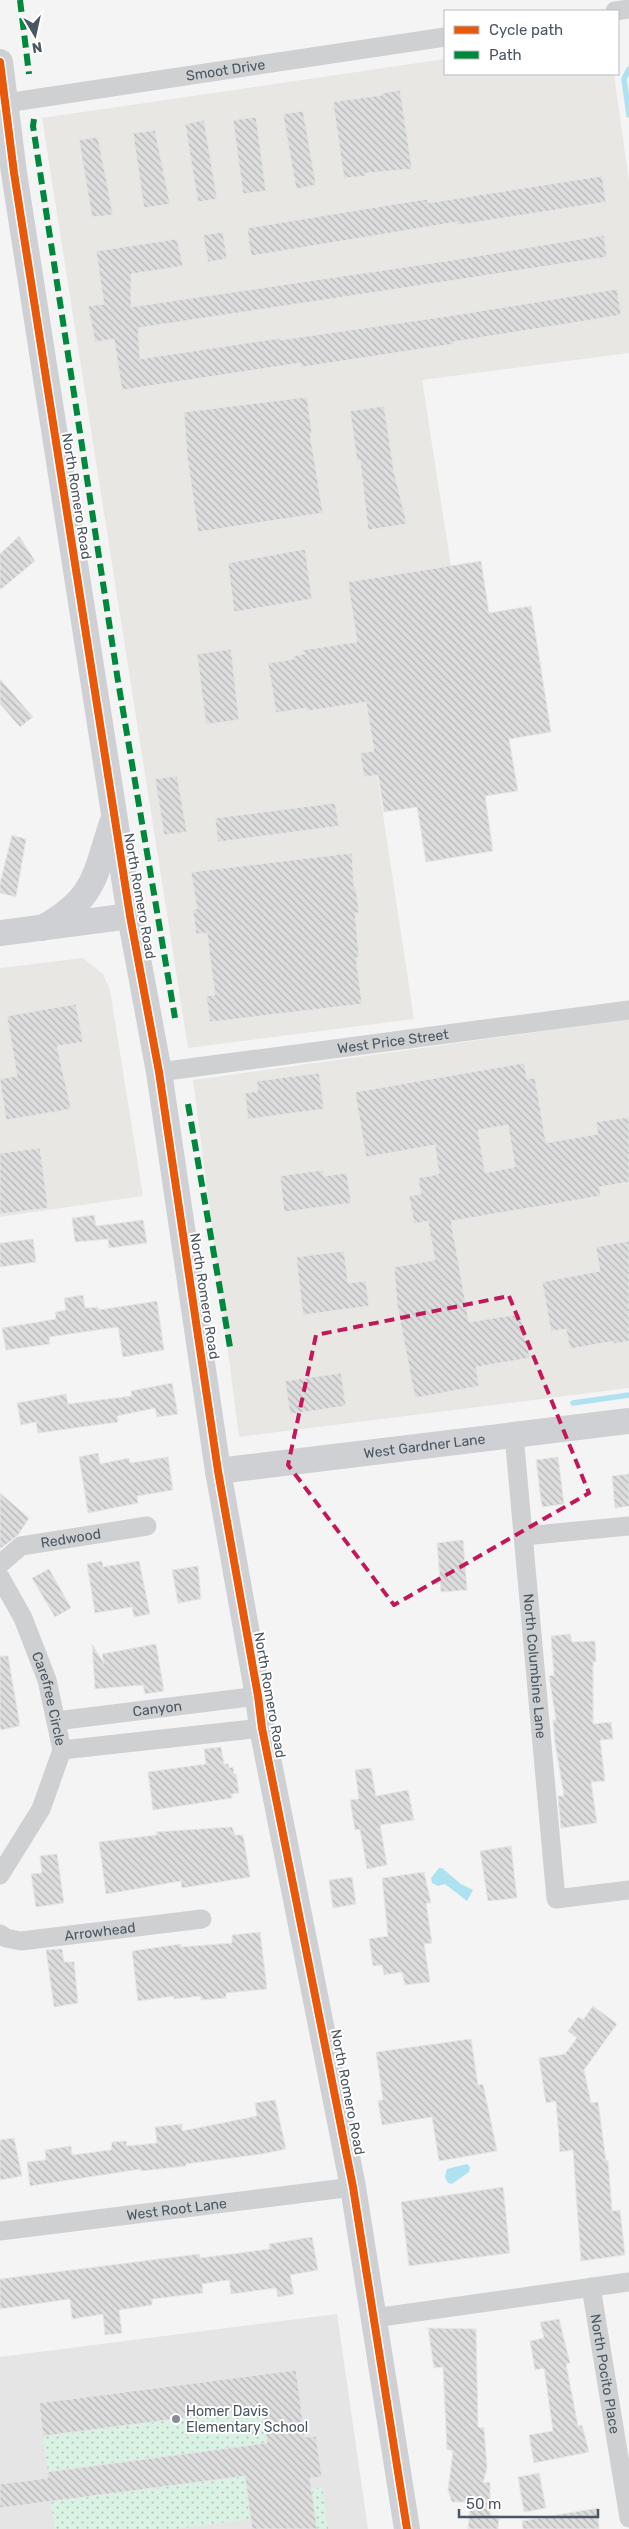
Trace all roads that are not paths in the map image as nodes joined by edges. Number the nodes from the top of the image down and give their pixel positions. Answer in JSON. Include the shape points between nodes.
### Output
{"nodes":[{"id":1,"x":444,"y":37,"type":"edge"},
{"id":2,"x":0,"y":62,"type":"edge"},
{"id":3,"x":6,"y":103,"type":"junction"},
{"id":4,"x":114,"y":817,"type":"junction"},
{"id":5,"x":130,"y":916,"type":"junction"},
{"id":6,"x":42,"y":928,"type":"junction"},
{"id":7,"x":0,"y":933,"type":"edge"},
{"id":8,"x":629,"y":1010,"type":"edge"},
{"id":9,"x":159,"y":1072,"type":"junction"},
{"id":10,"x":629,"y":1421,"type":"edge"},
{"id":11,"x":514,"y":1434,"type":"junction"},
{"id":12,"x":218,"y":1470,"type":"junction"},
{"id":13,"x":147,"y":1526,"type":"dead end"},
{"id":14,"x":629,"y":1526,"type":"edge"},
{"id":15,"x":524,"y":1536,"type":"junction"},
{"id":16,"x":0,"y":1564,"type":"edge"},
{"id":17,"x":0,"y":1577,"type":"edge"},
{"id":18,"x":258,"y":1696,"type":"junction"},
{"id":19,"x":56,"y":1721,"type":"junction"},
{"id":20,"x":262,"y":1728,"type":"junction"},
{"id":21,"x":62,"y":1750,"type":"junction"},
{"id":22,"x":0,"y":1875,"type":"edge"},
{"id":23,"x":629,"y":1890,"type":"edge"},
{"id":24,"x":202,"y":1919,"type":"dead end"},
{"id":25,"x":0,"y":1934,"type":"edge"},
{"id":26,"x":354,"y":2187,"type":"junction"},
{"id":27,"x":0,"y":2231,"type":"edge"},
{"id":28,"x":629,"y":2282,"type":"edge"},
{"id":29,"x":591,"y":2287,"type":"junction"},
{"id":30,"x":374,"y":2318,"type":"junction"},
{"id":31,"x":629,"y":2518,"type":"edge"},
{"id":32,"x":407,"y":2529,"type":"edge"}],
"edges":[{"from":1,"to":3,"type":"street","name":"Smoot Drive"},
{"from":2,"to":3,"type":"street","name":"North Romero Road"},
{"from":3,"to":4,"type":"street","name":"North Romero Road","via":[[14,173]]},
{"from":4,"to":5,"type":"street","name":"North Romero Road"},
{"from":4,"to":6,"type":"street","via":[[92,885],[80,903]]},
{"from":5,"to":6,"type":"street"},
{"from":5,"to":9,"type":"street","name":"North Romero Road"},
{"from":6,"to":7,"type":"street"},
{"from":8,"to":9,"type":"street","name":"West Price Street"},
{"from":9,"to":12,"type":"street","name":"North Romero Road"},
{"from":10,"to":11,"type":"street","name":"West Gardner Lane"},
{"from":11,"to":12,"type":"street","name":"West Gardner Lane"},
{"from":11,"to":15,"type":"street","name":"North Columbine Lane"},
{"from":12,"to":18,"type":"street","name":"North Romero Road"},
{"from":13,"to":16,"type":"street","name":"Redwood","via":[[22,1546]]},
{"from":14,"to":15,"type":"street"},
{"from":15,"to":23,"type":"street","name":"North Columbine Lane","via":[[556,1899]]},
{"from":17,"to":19,"type":"street","name":"Carefree Circle","via":[[22,1618],[47,1680]]},
{"from":18,"to":19,"type":"street","name":"Canyon"},
{"from":18,"to":20,"type":"street","name":"North Romero Road"},
{"from":19,"to":21,"type":"street","name":"Carefree Circle"},
{"from":20,"to":21,"type":"street"},
{"from":20,"to":26,"type":"street","name":"North Romero Road"},
{"from":21,"to":22,"type":"street","name":"Carefree Circle","via":[[41,1809]]},
{"from":24,"to":25,"type":"street","name":"Arrowhead","via":[[22,1941]]},
{"from":26,"to":27,"type":"street","name":"West Root Lane"},
{"from":26,"to":30,"type":"street","name":"North Romero Road"},
{"from":28,"to":29,"type":"street"},
{"from":29,"to":30,"type":"street"},
{"from":29,"to":31,"type":"street","name":"North Pocito Place"},
{"from":30,"to":32,"type":"street","name":"North Romero Road"}]}
